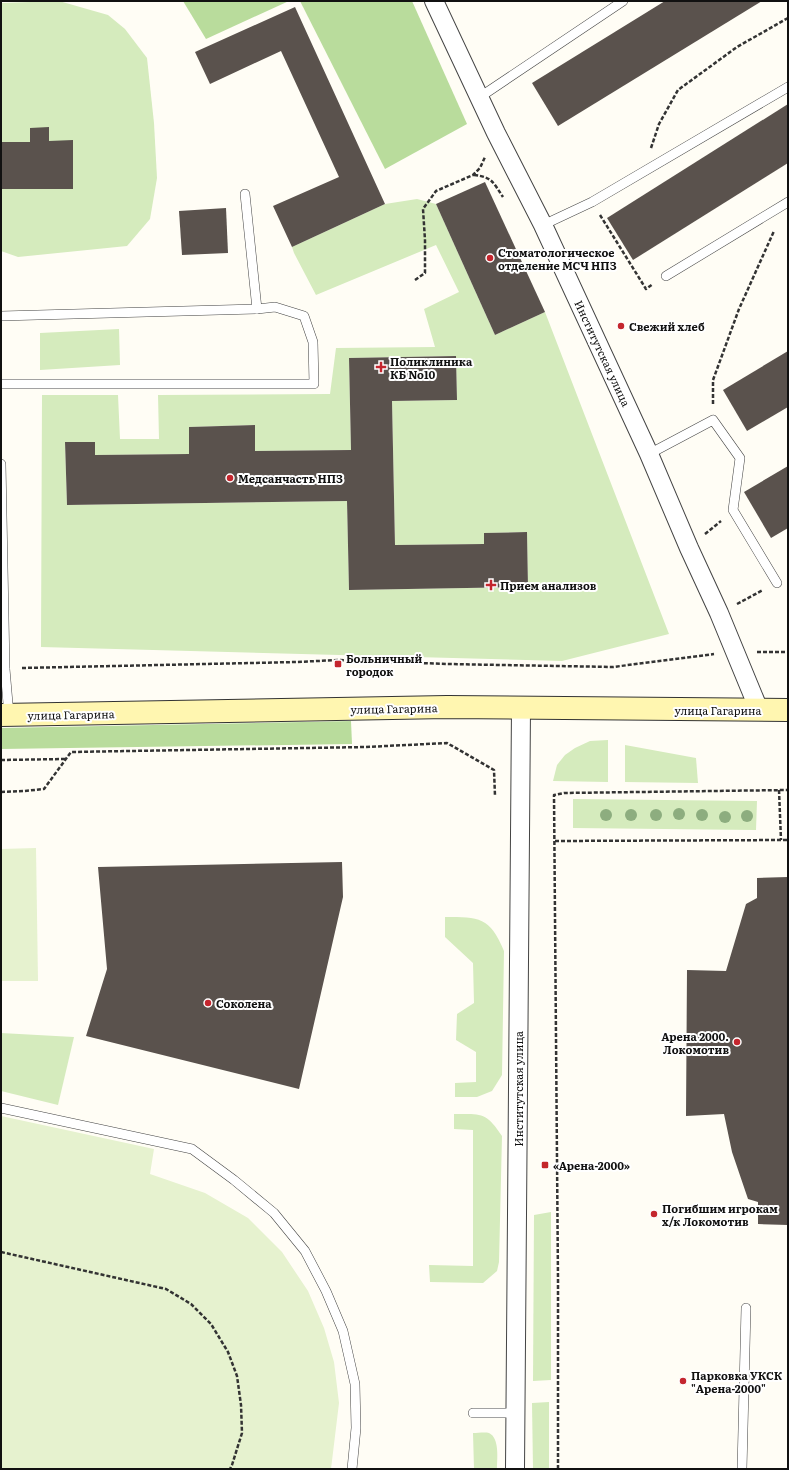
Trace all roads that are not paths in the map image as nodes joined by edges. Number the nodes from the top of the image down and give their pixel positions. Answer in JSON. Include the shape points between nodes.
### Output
{"nodes":[{"id":1,"x":434,"y":1,"type":"edge"},
{"id":2,"x":623,"y":1,"type":"edge"},
{"id":3,"x":788,"y":86,"type":"edge"},
{"id":4,"x":480,"y":97,"type":"junction"},
{"id":5,"x":245,"y":194,"type":"dead end"},
{"id":6,"x":787,"y":202,"type":"edge"},
{"id":7,"x":543,"y":225,"type":"junction"},
{"id":8,"x":666,"y":276,"type":"road end"},
{"id":9,"x":257,"y":309,"type":"junction"},
{"id":10,"x":1,"y":316,"type":"edge"},
{"id":11,"x":1,"y":384,"type":"edge"},
{"id":12,"x":649,"y":454,"type":"junction"},
{"id":13,"x":1,"y":464,"type":"edge"},
{"id":14,"x":777,"y":583,"type":"road end"},
{"id":15,"x":521,"y":708,"type":"junction"},
{"id":16,"x":759,"y":710,"type":"junction"},
{"id":17,"x":788,"y":710,"type":"edge"},
{"id":18,"x":5,"y":715,"type":"edge"},
{"id":19,"x":1,"y":1108,"type":"edge"},
{"id":20,"x":746,"y":1308,"type":"dead end"},
{"id":21,"x":474,"y":1413,"type":"dead end"},
{"id":22,"x":516,"y":1413,"type":"junction"},
{"id":23,"x":352,"y":1469,"type":"edge"},
{"id":24,"x":515,"y":1469,"type":"edge"},
{"id":25,"x":742,"y":1469,"type":"edge"}],
"edges":[{"from":1,"to":4,"type":"street","name":"Институтская улица"},
{"from":2,"to":4,"type":"lane"},
{"from":3,"to":7,"type":"lane","via":[[592,202]]},
{"from":4,"to":7,"type":"street","name":"Институтская улица"},
{"from":5,"to":9,"type":"lane"},
{"from":6,"to":8,"type":"lane"},
{"from":7,"to":12,"type":"street","name":"Институтская улица"},
{"from":9,"to":10,"type":"lane"},
{"from":9,"to":11,"type":"lane","via":[[275,308],[304,316],[313,342],[314,384]]},
{"from":12,"to":14,"type":"lane","via":[[713,420],[740,458],[733,510]]},
{"from":12,"to":16,"type":"street","name":"Институтская улица"},
{"from":13,"to":18,"type":"lane"},
{"from":15,"to":16,"type":"main road","name":"улица Гагарина"},
{"from":15,"to":18,"type":"main road","name":"улица Гагарина","via":[[447,707]]},
{"from":15,"to":22,"type":"street","name":"Институтская улица"},
{"from":16,"to":17,"type":"main road","name":"улица Гагарина"},
{"from":19,"to":23,"type":"lane","via":[[192,1149],[274,1213],[304,1251],[326,1291],[343,1331],[355,1384],[356,1428]]},
{"from":20,"to":25,"type":"lane"},
{"from":21,"to":22,"type":"lane"},
{"from":22,"to":24,"type":"street","name":"Институтская улица"}]}
